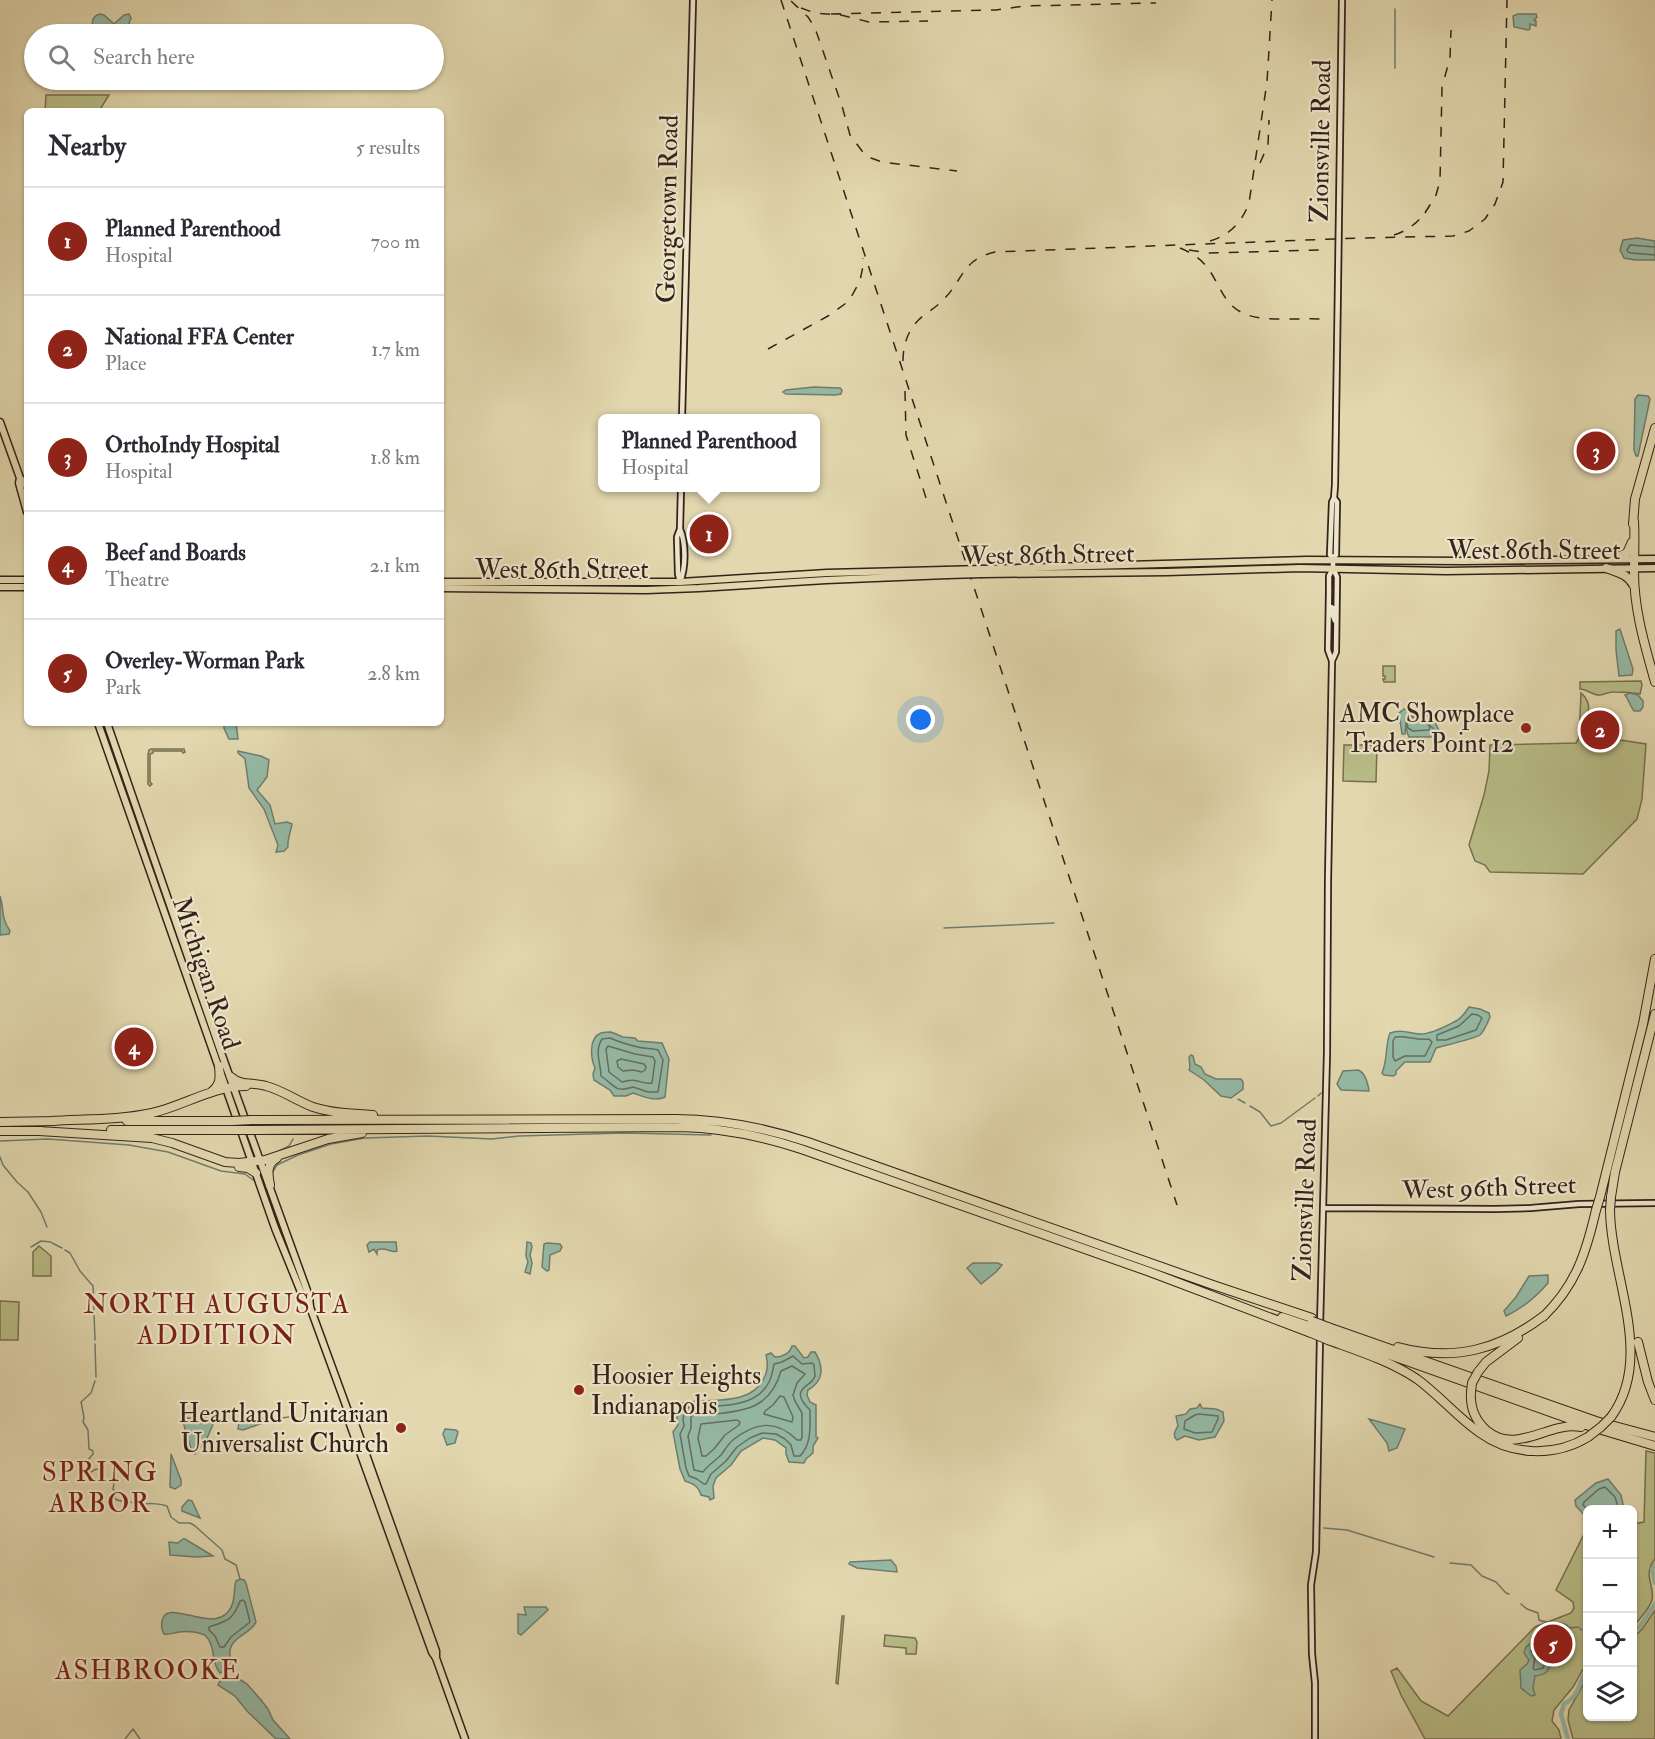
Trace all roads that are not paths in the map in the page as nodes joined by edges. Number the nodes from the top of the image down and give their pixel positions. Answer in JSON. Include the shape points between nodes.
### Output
{"nodes":[{"id":1,"x":693,"y":0,"type":"edge"},
{"id":2,"x":1342,"y":0,"type":"edge"},
{"id":3,"x":682,"y":414,"type":"edge"},
{"id":4,"x":0,"y":422,"type":"edge"},
{"id":5,"x":1655,"y":428,"type":"edge"},
{"id":6,"x":20,"y":478,"type":"junction"},
{"id":7,"x":24,"y":482,"type":"edge"},
{"id":8,"x":681,"y":492,"type":"edge"},
{"id":9,"x":24,"y":500,"type":"edge"},
{"id":10,"x":1634,"y":521,"type":"junction"},
{"id":11,"x":1615,"y":558,"type":"junction"},
{"id":12,"x":1333,"y":559,"type":"junction"},
{"id":13,"x":1635,"y":559,"type":"junction"},
{"id":14,"x":1655,"y":559,"type":"edge"},
{"id":15,"x":1451,"y":560,"type":"junction"},
{"id":16,"x":1333,"y":568,"type":"junction"},
{"id":17,"x":1606,"y":568,"type":"junction"},
{"id":18,"x":1655,"y":568,"type":"edge"},
{"id":19,"x":1414,"y":569,"type":"junction"},
{"id":20,"x":1634,"y":569,"type":"junction"},
{"id":21,"x":858,"y":571,"type":"junction"},
{"id":22,"x":982,"y":572,"type":"junction"},
{"id":23,"x":946,"y":573,"type":"junction"},
{"id":24,"x":835,"y":579,"type":"junction"},
{"id":25,"x":0,"y":580,"type":"edge"},
{"id":26,"x":24,"y":580,"type":"edge"},
{"id":27,"x":444,"y":582,"type":"edge"},
{"id":28,"x":679,"y":585,"type":"junction"},
{"id":29,"x":0,"y":587,"type":"edge"},
{"id":30,"x":24,"y":587,"type":"edge"},
{"id":31,"x":444,"y":588,"type":"edge"},
{"id":32,"x":1635,"y":589,"type":"junction"},
{"id":33,"x":1329,"y":606,"type":"junction"},
{"id":34,"x":1336,"y":623,"type":"junction"},
{"id":35,"x":1332,"y":661,"type":"junction"},
{"id":36,"x":1655,"y":682,"type":"edge"},
{"id":37,"x":100,"y":726,"type":"edge"},
{"id":38,"x":108,"y":726,"type":"edge"},
{"id":39,"x":1655,"y":959,"type":"edge"},
{"id":40,"x":1655,"y":1014,"type":"edge"},
{"id":41,"x":219,"y":1066,"type":"junction"},
{"id":42,"x":231,"y":1077,"type":"junction"},
{"id":43,"x":231,"y":1088,"type":"junction"},
{"id":44,"x":208,"y":1094,"type":"junction"},
{"id":45,"x":284,"y":1094,"type":"junction"},
{"id":46,"x":476,"y":1119,"type":"junction"},
{"id":47,"x":51,"y":1121,"type":"junction"},
{"id":48,"x":0,"y":1122,"type":"edge"},
{"id":49,"x":456,"y":1128,"type":"junction"},
{"id":50,"x":0,"y":1131,"type":"edge"},
{"id":51,"x":39,"y":1131,"type":"junction"},
{"id":52,"x":192,"y":1151,"type":"junction"},
{"id":53,"x":286,"y":1153,"type":"junction"},
{"id":54,"x":256,"y":1162,"type":"junction"},
{"id":55,"x":256,"y":1173,"type":"junction"},
{"id":56,"x":270,"y":1185,"type":"junction"},
{"id":57,"x":1655,"y":1203,"type":"edge"},
{"id":58,"x":1323,"y":1208,"type":"junction"},
{"id":59,"x":282,"y":1235,"type":"junction"},
{"id":60,"x":1630,"y":1314,"type":"junction"},
{"id":61,"x":1545,"y":1315,"type":"junction"},
{"id":62,"x":1312,"y":1325,"type":"junction"},
{"id":63,"x":1328,"y":1331,"type":"junction"},
{"id":64,"x":1655,"y":1400,"type":"edge"},
{"id":65,"x":1612,"y":1434,"type":"junction"},
{"id":66,"x":1655,"y":1437,"type":"edge"},
{"id":67,"x":1655,"y":1446,"type":"edge"},
{"id":68,"x":465,"y":1739,"type":"edge"},
{"id":69,"x":1315,"y":1739,"type":"edge"}],
"edges":[{"from":1,"to":3,"type":"main road","name":"Georgetown Road"},
{"from":2,"to":12,"type":"main road","name":"Zionsville Road","via":[[1334,498],[1337,546]]},
{"from":4,"to":6,"type":"main road"},
{"from":5,"to":10,"type":"highway","via":[[1635,499]]},
{"from":6,"to":7,"type":"main road"},
{"from":6,"to":9,"type":"main road"},
{"from":8,"to":28,"type":"main road"},
{"from":10,"to":11,"type":"highway","via":[[1631,548]]},
{"from":10,"to":13,"type":"highway"},
{"from":11,"to":13,"type":"main road","name":"West 86th Street"},
{"from":11,"to":15,"type":"main road","name":"West 86th Street"},
{"from":12,"to":15,"type":"main road","name":"West 86th Street"},
{"from":12,"to":16,"type":"main road","name":"Zionsville Road"},
{"from":12,"to":22,"type":"main road","name":"West 86th Street"},
{"from":13,"to":14,"type":"main road","name":"West 86th Street"},
{"from":13,"to":20,"type":"highway"},
{"from":15,"to":19,"type":"main road","via":[[1417,564]]},
{"from":16,"to":19,"type":"main road","name":"West 86th Street"},
{"from":16,"to":22,"type":"main road","name":"West 86th Street"},
{"from":16,"to":33,"type":"main road","name":"Zionsville Road","via":[[1329,576]]},
{"from":16,"to":34,"type":"main road","name":"Zionsville Road","via":[[1337,577]]},
{"from":17,"to":19,"type":"main road","name":"West 86th Street"},
{"from":17,"to":20,"type":"main road","name":"West 86th Street"},
{"from":17,"to":32,"type":"highway","via":[[1629,578]]},
{"from":18,"to":20,"type":"main road","name":"West 86th Street"},
{"from":20,"to":32,"type":"highway"},
{"from":21,"to":23,"type":"main road","name":"West 86th Street"},
{"from":21,"to":24,"type":"main road","via":[[856,575]]},
{"from":21,"to":28,"type":"main road","name":"West 86th Street"},
{"from":22,"to":23,"type":"main road","name":"West 86th Street","bridge":true},
{"from":23,"to":24,"type":"main road","name":"West 86th Street"},
{"from":24,"to":28,"type":"main road","name":"West 86th Street"},
{"from":25,"to":26,"type":"main road"},
{"from":27,"to":28,"type":"main road","name":"West 86th Street"},
{"from":28,"to":31,"type":"main road","name":"West 86th Street"},
{"from":29,"to":30,"type":"main road"},
{"from":32,"to":36,"type":"highway","via":[[1640,629]]},
{"from":33,"to":34,"type":"main road"},
{"from":33,"to":35,"type":"main road","name":"Zionsville Road","via":[[1328,650]]},
{"from":34,"to":35,"type":"main road","name":"Zionsville Road","via":[[1336,652]]},
{"from":35,"to":58,"type":"main road","name":"Zionsville Road"},
{"from":37,"to":41,"type":"main road","name":"Michigan Road"},
{"from":38,"to":42,"type":"main road","name":"Michigan Road"},
{"from":39,"to":61,"type":"highway","bridge":true,"via":[[1643,1024],[1587,1248],[1563,1294]]},
{"from":40,"to":60,"type":"highway","bridge":true,"via":[[1611,1197],[1614,1249]]},
{"from":41,"to":43,"type":"main road","name":"Michigan Road"},
{"from":41,"to":44,"type":"highway","via":[[219,1084]]},
{"from":42,"to":43,"type":"main road","name":"Michigan Road"},
{"from":42,"to":45,"type":"highway","via":[[239,1083],[267,1086]]},
{"from":43,"to":44,"type":"highway"},
{"from":43,"to":45,"type":"highway","via":[[259,1088]]},
{"from":43,"to":54,"type":"main road","name":"Michigan Road"},
{"from":44,"to":47,"type":"highway","via":[[138,1116]]},
{"from":45,"to":46,"type":"highway","via":[[335,1112]]},
{"from":46,"to":47,"type":"highway","bridge":true},
{"from":46,"to":62,"type":"highway","via":[[687,1119],[741,1124],[799,1139],[1232,1291]]},
{"from":47,"to":48,"type":"highway"},
{"from":49,"to":51,"type":"highway","bridge":true},
{"from":49,"to":53,"type":"highway","via":[[351,1134]]},
{"from":49,"to":62,"type":"highway","via":[[680,1127],[738,1133],[801,1149]]},
{"from":50,"to":51,"type":"highway"},
{"from":51,"to":52,"type":"highway","via":[[148,1137]]},
{"from":52,"to":54,"type":"highway","via":[[225,1162]]},
{"from":52,"to":55,"type":"highway","via":[[219,1164],[246,1167]]},
{"from":53,"to":54,"type":"highway"},
{"from":53,"to":56,"type":"highway","via":[[270,1165]]},
{"from":54,"to":55,"type":"main road","name":"Michigan Road"},
{"from":54,"to":56,"type":"main road","name":"Michigan Road"},
{"from":55,"to":59,"type":"main road","name":"Michigan Road"},
{"from":56,"to":59,"type":"main road","name":"Michigan Road"},
{"from":57,"to":58,"type":"main road","name":"West 96th Street","via":[[1579,1203],[1531,1208]]},
{"from":58,"to":69,"type":"main road","name":"Zionsville Road","via":[[1316,1552],[1311,1585]]},
{"from":59,"to":68,"type":"main road","via":[[303,1298],[352,1414]]},
{"from":60,"to":63,"type":"highway","bridge":true,"via":[[1634,1370],[1625,1397],[1611,1417],[1588,1437],[1548,1451],[1525,1451],[1500,1444],[1477,1431],[1410,1375]]},
{"from":60,"to":64,"type":"highway"},
{"from":61,"to":63,"type":"highway","via":[[1494,1345],[1450,1354],[1410,1350]]},
{"from":61,"to":65,"type":"highway","bridge":true,"via":[[1478,1372],[1470,1392],[1479,1423],[1490,1433],[1515,1440],[1571,1426]]},
{"from":62,"to":63,"type":"highway","bridge":true},
{"from":63,"to":65,"type":"highway"},
{"from":63,"to":66,"type":"highway"},
{"from":65,"to":67,"type":"highway"}]}
